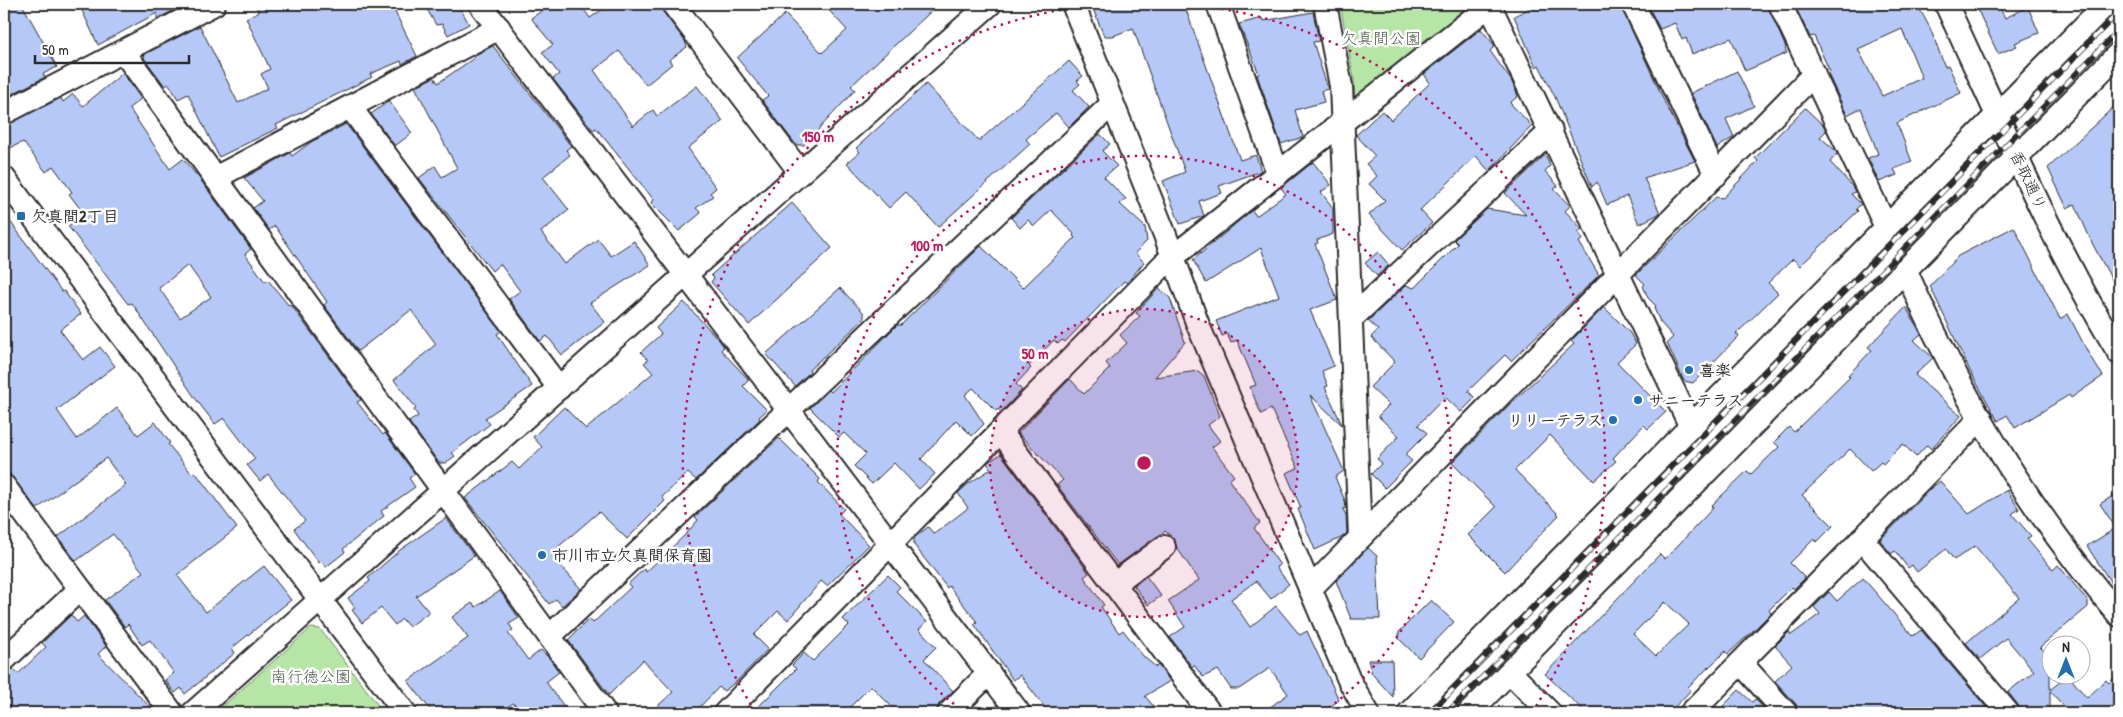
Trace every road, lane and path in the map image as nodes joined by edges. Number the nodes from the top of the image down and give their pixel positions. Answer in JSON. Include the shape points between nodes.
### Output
{"nodes":[{"id":1,"x":214,"y":4,"type":"edge"},
{"id":2,"x":480,"y":4,"type":"edge"},
{"id":3,"x":673,"y":4,"type":"edge"},
{"id":4,"x":990,"y":4,"type":"edge"},
{"id":5,"x":1073,"y":4,"type":"edge"},
{"id":6,"x":1218,"y":4,"type":"edge"},
{"id":7,"x":1325,"y":4,"type":"edge"},
{"id":8,"x":1489,"y":4,"type":"edge"},
{"id":9,"x":1634,"y":4,"type":"edge"},
{"id":10,"x":1780,"y":4,"type":"edge"},
{"id":11,"x":1946,"y":4,"type":"edge"},
{"id":12,"x":2106,"y":4,"type":"edge"},
{"id":13,"x":499,"y":28,"type":"junction"},
{"id":14,"x":123,"y":51,"type":"junction"},
{"id":15,"x":2119,"y":53,"type":"edge"},
{"id":16,"x":1814,"y":74,"type":"junction"},
{"id":17,"x":1112,"y":104,"type":"junction"},
{"id":18,"x":350,"y":107,"type":"junction"},
{"id":19,"x":4,"y":113,"type":"edge"},
{"id":20,"x":1998,"y":114,"type":"junction"},
{"id":21,"x":1342,"y":122,"type":"junction"},
{"id":22,"x":1550,"y":131,"type":"junction"},
{"id":23,"x":2017,"y":156,"type":"junction"},
{"id":24,"x":800,"y":172,"type":"junction"},
{"id":25,"x":1278,"y":174,"type":"junction"},
{"id":26,"x":1716,"y":175,"type":"junction"},
{"id":27,"x":4,"y":178,"type":"edge"},
{"id":28,"x":215,"y":178,"type":"junction"},
{"id":29,"x":1886,"y":227,"type":"junction"},
{"id":30,"x":1173,"y":257,"type":"junction"},
{"id":31,"x":1905,"y":269,"type":"junction"},
{"id":32,"x":686,"y":274,"type":"junction"},
{"id":33,"x":1619,"y":275,"type":"junction"},
{"id":34,"x":1351,"y":319,"type":"junction"},
{"id":35,"x":2119,"y":352,"type":"edge"},
{"id":36,"x":559,"y":388,"type":"junction"},
{"id":37,"x":790,"y":409,"type":"junction"},
{"id":38,"x":1981,"y":418,"type":"junction"},
{"id":39,"x":1691,"y":426,"type":"junction"},
{"id":40,"x":1001,"y":432,"type":"junction"},
{"id":41,"x":4,"y":486,"type":"edge"},
{"id":42,"x":442,"y":491,"type":"junction"},
{"id":43,"x":1360,"y":537,"type":"junction"},
{"id":44,"x":1862,"y":539,"type":"junction"},
{"id":45,"x":891,"y":544,"type":"junction"},
{"id":46,"x":1164,"y":547,"type":"dead end"},
{"id":47,"x":1114,"y":584,"type":"junction"},
{"id":48,"x":1310,"y":588,"type":"junction"},
{"id":49,"x":80,"y":589,"type":"junction"},
{"id":50,"x":320,"y":600,"type":"junction"},
{"id":51,"x":2119,"y":615,"type":"edge"},
{"id":52,"x":550,"y":636,"type":"junction"},
{"id":53,"x":4,"y":660,"type":"edge"},
{"id":54,"x":1741,"y":662,"type":"junction"},
{"id":55,"x":1510,"y":672,"type":"junction"},
{"id":56,"x":989,"y":674,"type":"junction"},
{"id":57,"x":172,"y":713,"type":"edge"},
{"id":58,"x":193,"y":713,"type":"edge"},
{"id":59,"x":405,"y":713,"type":"edge"},
{"id":60,"x":605,"y":713,"type":"edge"},
{"id":61,"x":725,"y":713,"type":"edge"},
{"id":62,"x":949,"y":713,"type":"edge"},
{"id":63,"x":1019,"y":713,"type":"edge"},
{"id":64,"x":1210,"y":713,"type":"edge"},
{"id":65,"x":1368,"y":713,"type":"edge"},
{"id":66,"x":1409,"y":713,"type":"edge"},
{"id":67,"x":1469,"y":713,"type":"edge"},
{"id":68,"x":1550,"y":713,"type":"edge"},
{"id":69,"x":1691,"y":713,"type":"edge"},
{"id":70,"x":1786,"y":713,"type":"edge"},
{"id":71,"x":2008,"y":713,"type":"edge"}],
"edges":[{"from":1,"to":14,"type":"street"},
{"from":2,"to":13,"type":"street"},
{"from":3,"to":24,"type":"street"},
{"from":4,"to":24,"type":"street"},
{"from":5,"to":17,"type":"street"},
{"from":6,"to":25,"type":"street"},
{"from":7,"to":21,"type":"street","via":[[1341,86]]},
{"from":8,"to":21,"type":"street"},
{"from":8,"to":22,"type":"street"},
{"from":9,"to":26,"type":"street"},
{"from":10,"to":16,"type":"street"},
{"from":11,"to":20,"type":"street","name":"香取通り"},
{"from":12,"to":20,"type":"street"},
{"from":13,"to":18,"type":"street"},
{"from":13,"to":32,"type":"street"},
{"from":14,"to":19,"type":"street"},
{"from":14,"to":28,"type":"street"},
{"from":15,"to":23,"type":"street"},
{"from":16,"to":26,"type":"street"},
{"from":16,"to":29,"type":"street"},
{"from":17,"to":30,"type":"street"},
{"from":17,"to":37,"type":"street"},
{"from":18,"to":28,"type":"street"},
{"from":18,"to":36,"type":"street"},
{"from":20,"to":23,"type":"street","name":"香取通り"},
{"from":20,"to":29,"type":"street"},
{"from":21,"to":25,"type":"street"},
{"from":21,"to":34,"type":"street"},
{"from":22,"to":33,"type":"street"},
{"from":22,"to":34,"type":"street"},
{"from":23,"to":31,"type":"street"},
{"from":23,"to":35,"type":"street","name":"香取通り","via":[[2077,279]]},
{"from":24,"to":32,"type":"street"},
{"from":25,"to":30,"type":"street"},
{"from":26,"to":33,"type":"street"},
{"from":27,"to":50,"type":"street"},
{"from":28,"to":42,"type":"street"},
{"from":29,"to":39,"type":"street"},
{"from":30,"to":40,"type":"street"},
{"from":30,"to":48,"type":"street","via":[[1198,325]]},
{"from":31,"to":38,"type":"street"},
{"from":31,"to":55,"type":"street"},
{"from":32,"to":36,"type":"street"},
{"from":32,"to":37,"type":"street"},
{"from":33,"to":39,"type":"street"},
{"from":33,"to":43,"type":"street"},
{"from":34,"to":43,"type":"street"},
{"from":36,"to":42,"type":"street"},
{"from":37,"to":45,"type":"street"},
{"from":37,"to":52,"type":"street"},
{"from":38,"to":44,"type":"street"},
{"from":38,"to":51,"type":"street","via":[[2053,531]]},
{"from":39,"to":66,"type":"street"},
{"from":40,"to":45,"type":"street"},
{"from":40,"to":47,"type":"street"},
{"from":41,"to":49,"type":"street"},
{"from":42,"to":50,"type":"street"},
{"from":42,"to":52,"type":"street"},
{"from":43,"to":48,"type":"street"},
{"from":44,"to":54,"type":"street"},
{"from":44,"to":71,"type":"street"},
{"from":45,"to":56,"type":"street"},
{"from":45,"to":61,"type":"street"},
{"from":46,"to":47,"type":"street"},
{"from":47,"to":64,"type":"street"},
{"from":48,"to":65,"type":"street","via":[[1349,680]]},
{"from":49,"to":53,"type":"street"},
{"from":49,"to":57,"type":"street"},
{"from":50,"to":58,"type":"street"},
{"from":50,"to":59,"type":"street"},
{"from":52,"to":60,"type":"street"},
{"from":54,"to":69,"type":"street"},
{"from":54,"to":70,"type":"street"},
{"from":55,"to":67,"type":"street"},
{"from":55,"to":68,"type":"street"},
{"from":56,"to":62,"type":"street"},
{"from":56,"to":63,"type":"street"}]}
